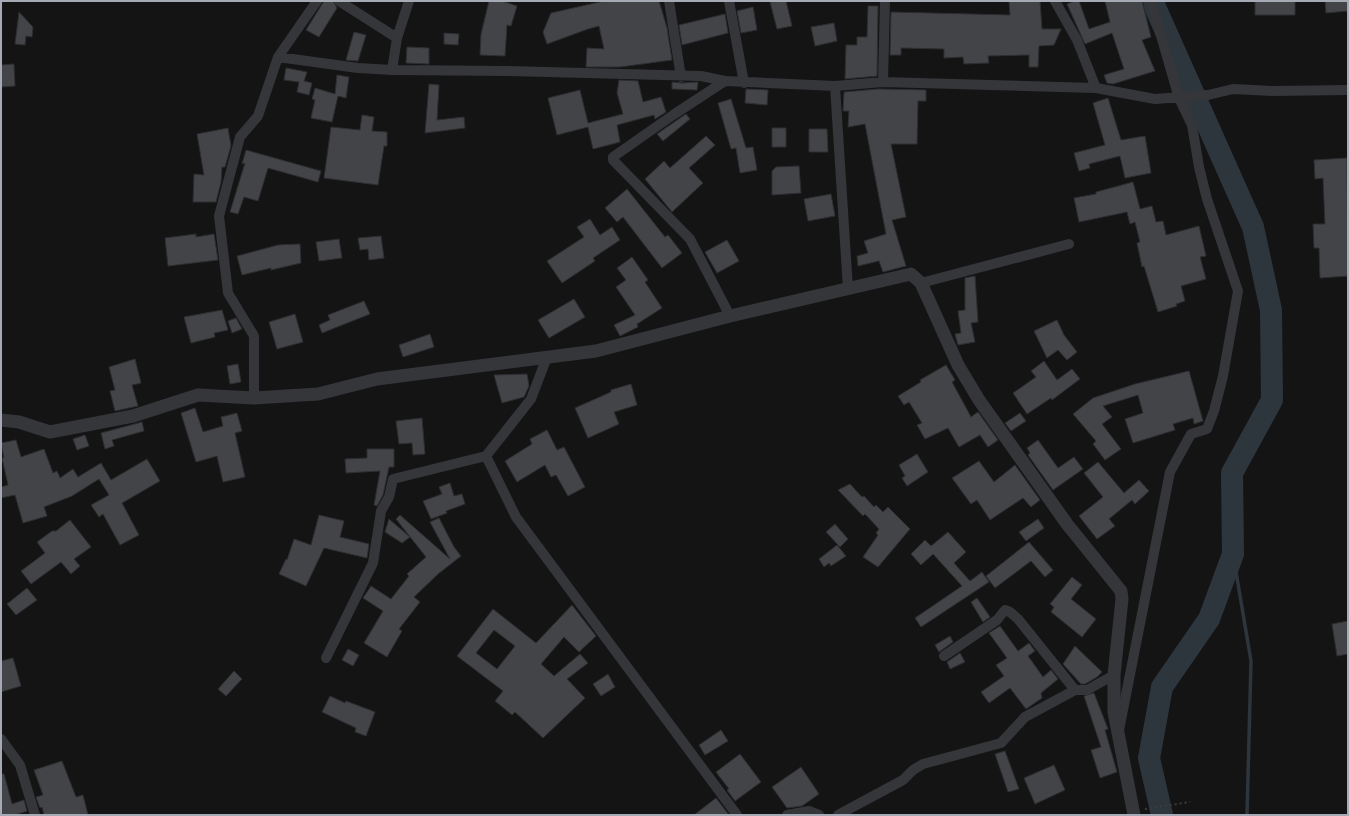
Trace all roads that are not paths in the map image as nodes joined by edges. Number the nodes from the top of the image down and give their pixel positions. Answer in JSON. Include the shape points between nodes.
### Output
{"nodes":[{"id":1,"x":317,"y":1,"type":"edge"},
{"id":2,"x":339,"y":1,"type":"edge"},
{"id":3,"x":408,"y":1,"type":"edge"},
{"id":4,"x":669,"y":1,"type":"edge"},
{"id":5,"x":729,"y":1,"type":"edge"},
{"id":6,"x":885,"y":1,"type":"edge"},
{"id":7,"x":1055,"y":1,"type":"edge"},
{"id":8,"x":1151,"y":1,"type":"edge"},
{"id":9,"x":397,"y":38,"type":"junction"},
{"id":10,"x":278,"y":57,"type":"junction"},
{"id":11,"x":392,"y":70,"type":"junction"},
{"id":12,"x":681,"y":77,"type":"junction"},
{"id":13,"x":725,"y":81,"type":"junction"},
{"id":14,"x":883,"y":82,"type":"junction"},
{"id":15,"x":744,"y":83,"type":"junction"},
{"id":16,"x":835,"y":86,"type":"junction"},
{"id":17,"x":1096,"y":88,"type":"junction"},
{"id":18,"x":1348,"y":90,"type":"edge"},
{"id":19,"x":1179,"y":98,"type":"junction"},
{"id":20,"x":1069,"y":244,"type":"dead end"},
{"id":21,"x":921,"y":283,"type":"junction"},
{"id":22,"x":848,"y":290,"type":"junction"},
{"id":23,"x":730,"y":316,"type":"junction"},
{"id":24,"x":547,"y":357,"type":"junction"},
{"id":25,"x":254,"y":398,"type":"junction"},
{"id":26,"x":1,"y":420,"type":"edge"},
{"id":27,"x":486,"y":456,"type":"junction"},
{"id":28,"x":944,"y":656,"type":"dead end"},
{"id":29,"x":326,"y":658,"type":"dead end"},
{"id":30,"x":1114,"y":675,"type":"junction"},
{"id":31,"x":1075,"y":690,"type":"junction"},
{"id":32,"x":1119,"y":734,"type":"junction"},
{"id":33,"x":1,"y":739,"type":"edge"},
{"id":34,"x":1134,"y":813,"type":"edge"},
{"id":35,"x":35,"y":815,"type":"edge"},
{"id":36,"x":737,"y":815,"type":"edge"},
{"id":37,"x":787,"y":815,"type":"edge"},
{"id":38,"x":820,"y":815,"type":"edge"},
{"id":39,"x":838,"y":815,"type":"edge"}],
"edges":[{"from":1,"to":10,"type":"street"},
{"from":2,"to":9,"type":"street"},
{"from":3,"to":9,"type":"street"},
{"from":4,"to":12,"type":"street"},
{"from":5,"to":15,"type":"street"},
{"from":6,"to":14,"type":"street"},
{"from":7,"to":17,"type":"street","via":[[1076,40]]},
{"from":8,"to":19,"type":"street"},
{"from":9,"to":11,"type":"street"},
{"from":10,"to":11,"type":"street"},
{"from":10,"to":25,"type":"street","via":[[258,116],[240,137],[219,216],[228,293],[254,336]]},
{"from":11,"to":12,"type":"street"},
{"from":12,"to":13,"type":"street","via":[[701,76]]},
{"from":13,"to":15,"type":"street"},
{"from":13,"to":23,"type":"street","via":[[672,115],[613,157],[613,160],[690,239]]},
{"from":14,"to":16,"type":"street"},
{"from":14,"to":17,"type":"street"},
{"from":15,"to":16,"type":"street"},
{"from":16,"to":22,"type":"street"},
{"from":17,"to":19,"type":"street","via":[[1155,99]]},
{"from":18,"to":19,"type":"street","via":[[1233,89]]},
{"from":19,"to":32,"type":"street","via":[[1192,125],[1202,181],[1238,291],[1214,411],[1207,429],[1191,434],[1170,472]]},
{"from":20,"to":21,"type":"street"},
{"from":21,"to":22,"type":"street","via":[[911,274]]},
{"from":21,"to":30,"type":"street","via":[[958,365],[979,400],[1068,524],[1121,591]]},
{"from":22,"to":23,"type":"street"},
{"from":23,"to":24,"type":"street","via":[[596,351]]},
{"from":24,"to":25,"type":"street","via":[[377,379],[318,394]]},
{"from":24,"to":27,"type":"street","via":[[531,399]]},
{"from":25,"to":26,"type":"street","via":[[198,395],[133,416],[50,432],[19,422]]},
{"from":27,"to":29,"type":"street","via":[[393,479],[389,497],[381,511],[373,563]]},
{"from":27,"to":36,"type":"street","via":[[516,517]]},
{"from":28,"to":31,"type":"street","via":[[997,620],[1005,610],[1018,619]]},
{"from":30,"to":31,"type":"street","via":[[1087,690]]},
{"from":30,"to":32,"type":"street","via":[[1114,712]]},
{"from":31,"to":39,"type":"street","via":[[1026,717],[1001,743],[923,764],[903,780]]},
{"from":32,"to":34,"type":"street"},
{"from":33,"to":35,"type":"street","via":[[20,765]]},
{"from":37,"to":38,"type":"street","via":[[809,811]]}]}
